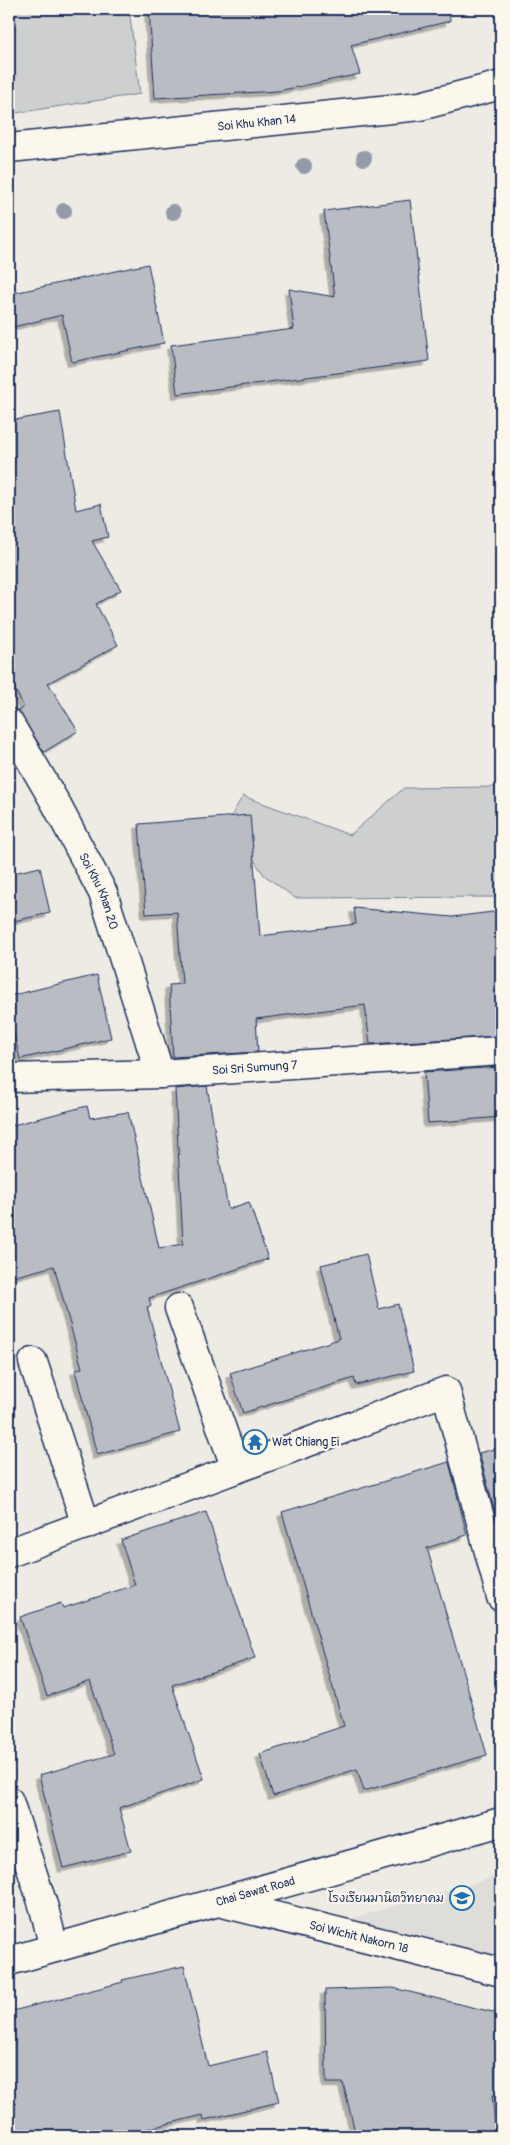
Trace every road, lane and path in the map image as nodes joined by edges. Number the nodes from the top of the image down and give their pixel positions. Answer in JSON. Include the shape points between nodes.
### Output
{"nodes":[{"id":1,"x":501,"y":85,"type":"edge"},
{"id":2,"x":9,"y":148,"type":"edge"},
{"id":3,"x":9,"y":723,"type":"edge"},
{"id":4,"x":501,"y":1051,"type":"edge"},
{"id":5,"x":160,"y":1074,"type":"junction"},
{"id":6,"x":9,"y":1078,"type":"edge"},
{"id":7,"x":179,"y":1308,"type":"dead end"},
{"id":8,"x":33,"y":1362,"type":"dead end"},
{"id":9,"x":236,"y":1469,"type":"junction"},
{"id":10,"x":86,"y":1525,"type":"junction"},
{"id":11,"x":9,"y":1553,"type":"edge"},
{"id":12,"x":501,"y":1597,"type":"edge"},
{"id":13,"x":9,"y":1801,"type":"edge"},
{"id":14,"x":501,"y":1822,"type":"edge"},
{"id":15,"x":217,"y":1902,"type":"junction"},
{"id":16,"x":54,"y":1948,"type":"junction"},
{"id":17,"x":9,"y":1960,"type":"edge"},
{"id":18,"x":501,"y":1972,"type":"edge"}],
"edges":[{"from":1,"to":2,"type":"street","name":"Soi Khu Khan 14","via":[[420,106]]},
{"from":3,"to":5,"type":"street","name":"Soi Khu Khan 20","via":[[103,893]]},
{"from":4,"to":5,"type":"street","name":"Soi Sri Sumung 7"},
{"from":5,"to":6,"type":"street","name":"Soi Sri Sumung 7"},
{"from":7,"to":9,"type":"street"},
{"from":8,"to":10,"type":"street"},
{"from":9,"to":10,"type":"street"},
{"from":9,"to":12,"type":"street","via":[[446,1391]]},
{"from":10,"to":11,"type":"street"},
{"from":13,"to":16,"type":"street"},
{"from":14,"to":15,"type":"street","name":"Chai Sawat Road"},
{"from":15,"to":16,"type":"street","name":"Chai Sawat Road"},
{"from":15,"to":18,"type":"street","name":"Soi Wichit Nakorn 18"},
{"from":16,"to":17,"type":"street","name":"Chai Sawat Road"}]}
